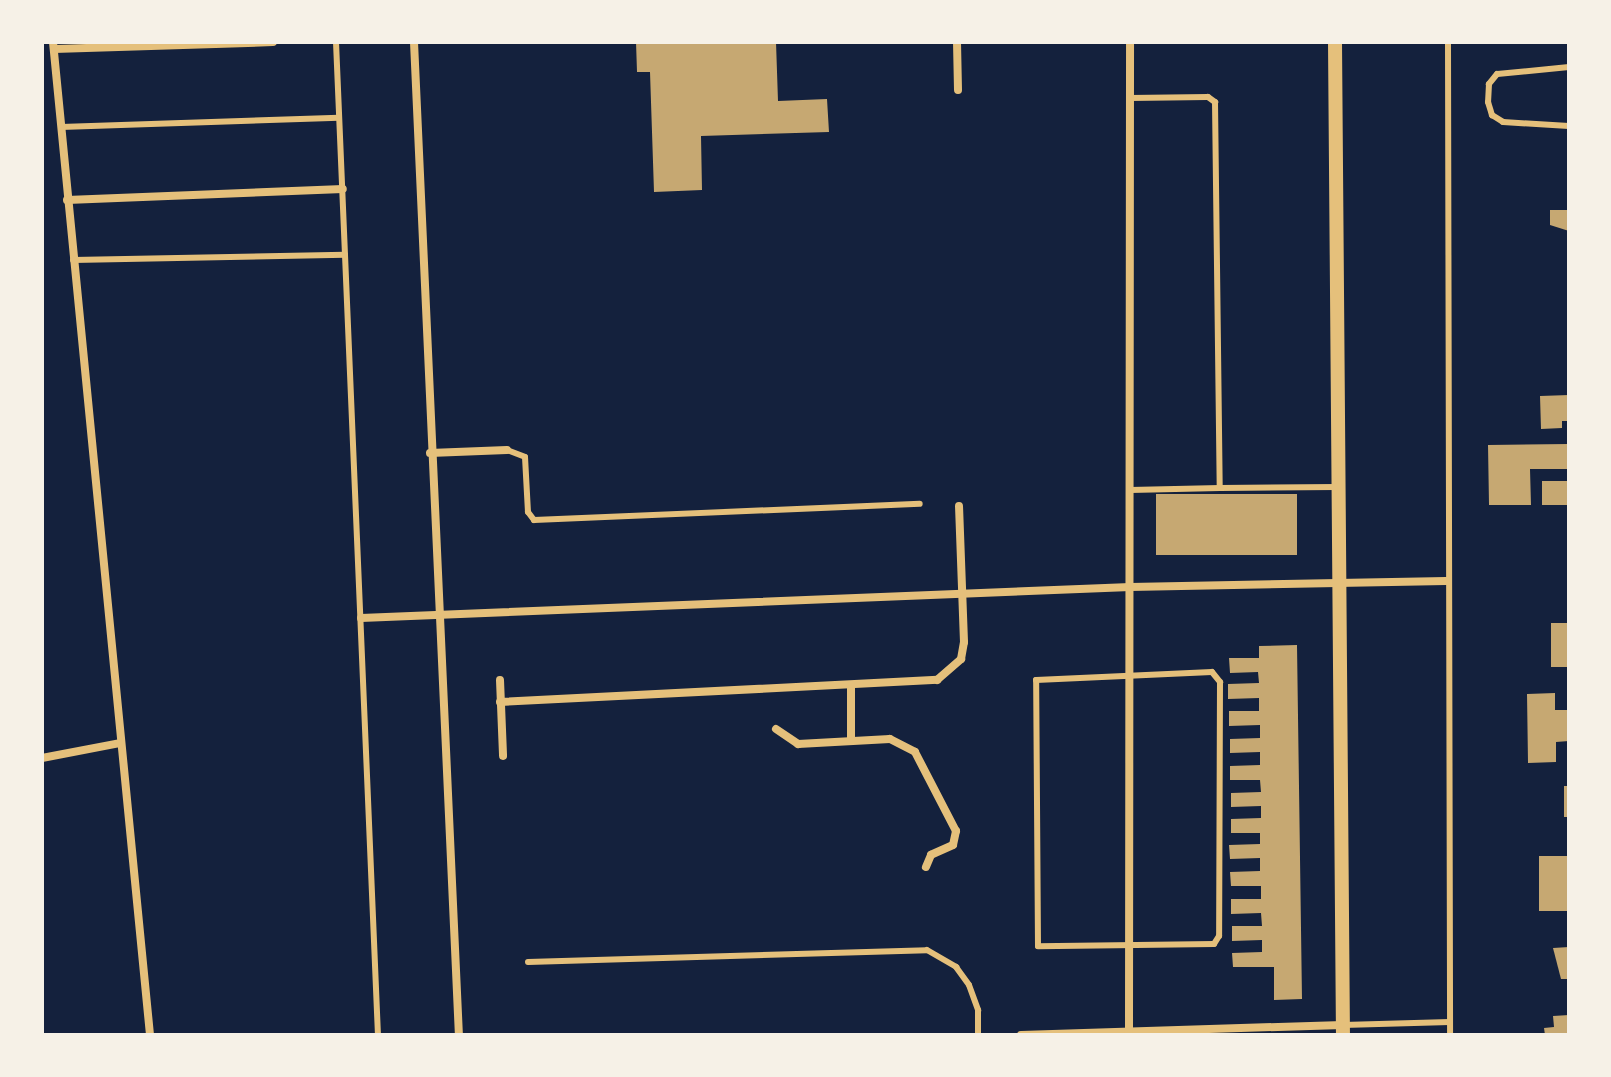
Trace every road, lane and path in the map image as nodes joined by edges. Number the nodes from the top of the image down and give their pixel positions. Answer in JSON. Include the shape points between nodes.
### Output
{"nodes":[{"id":1,"x":273,"y":42,"type":"edge"},
{"id":2,"x":336,"y":42,"type":"edge"},
{"id":3,"x":414,"y":42,"type":"edge"},
{"id":4,"x":957,"y":42,"type":"edge"},
{"id":5,"x":1130,"y":42,"type":"edge"},
{"id":6,"x":1335,"y":42,"type":"edge"},
{"id":7,"x":1448,"y":42,"type":"edge"},
{"id":8,"x":53,"y":46,"type":"edge"},
{"id":9,"x":1569,"y":67,"type":"edge"},
{"id":10,"x":958,"y":90,"type":"dead end"},
{"id":11,"x":1130,"y":98,"type":"junction"},
{"id":12,"x":339,"y":118,"type":"junction"},
{"id":13,"x":1569,"y":126,"type":"edge"},
{"id":14,"x":61,"y":127,"type":"junction"},
{"id":15,"x":343,"y":189,"type":"junction"},
{"id":16,"x":67,"y":200,"type":"junction"},
{"id":17,"x":345,"y":255,"type":"junction"},
{"id":18,"x":73,"y":260,"type":"junction"},
{"id":19,"x":507,"y":450,"type":"joint"},
{"id":20,"x":430,"y":453,"type":"junction"},
{"id":21,"x":1338,"y":487,"type":"junction"},
{"id":22,"x":1220,"y":488,"type":"junction"},
{"id":23,"x":1130,"y":490,"type":"junction"},
{"id":24,"x":920,"y":504,"type":"dead end"},
{"id":25,"x":959,"y":506,"type":"dead end"},
{"id":26,"x":1446,"y":581,"type":"junction"},
{"id":27,"x":1339,"y":582,"type":"junction"},
{"id":28,"x":1130,"y":587,"type":"junction"},
{"id":29,"x":963,"y":593,"type":"junction"},
{"id":30,"x":436,"y":614,"type":"junction"},
{"id":31,"x":361,"y":618,"type":"junction"},
{"id":32,"x":1130,"y":673,"type":"junction"},
{"id":33,"x":500,"y":680,"type":"dead end"},
{"id":34,"x":851,"y":686,"type":"junction"},
{"id":35,"x":500,"y":702,"type":"junction"},
{"id":36,"x":776,"y":729,"type":"dead end"},
{"id":37,"x":851,"y":741,"type":"junction"},
{"id":38,"x":120,"y":743,"type":"junction"},
{"id":39,"x":503,"y":756,"type":"dead end"},
{"id":40,"x":42,"y":758,"type":"edge"},
{"id":41,"x":926,"y":867,"type":"dead end"},
{"id":42,"x":1130,"y":945,"type":"junction"},
{"id":43,"x":528,"y":962,"type":"dead end"},
{"id":44,"x":1450,"y":1022,"type":"junction"},
{"id":45,"x":1343,"y":1030,"type":"edge"},
{"id":46,"x":1129,"y":1033,"type":"edge"},
{"id":47,"x":150,"y":1035,"type":"edge"},
{"id":48,"x":378,"y":1035,"type":"edge"},
{"id":49,"x":459,"y":1035,"type":"edge"},
{"id":50,"x":978,"y":1035,"type":"edge"},
{"id":51,"x":1021,"y":1035,"type":"edge"},
{"id":52,"x":1450,"y":1035,"type":"edge"}],
"edges":[{"from":1,"to":8,"type":"street"},
{"from":2,"to":12,"type":"lane"},
{"from":3,"to":20,"type":"street"},
{"from":4,"to":10,"type":"street"},
{"from":5,"to":11,"type":"street"},
{"from":6,"to":21,"type":"street"},
{"from":7,"to":26,"type":"lane"},
{"from":8,"to":14,"type":"street"},
{"from":9,"to":13,"type":"lane","via":[[1497,74],[1489,84],[1488,102],[1492,115],[1503,122]]},
{"from":11,"to":22,"type":"lane","via":[[1208,97],[1215,102]]},
{"from":11,"to":23,"type":"street"},
{"from":12,"to":14,"type":"lane"},
{"from":12,"to":15,"type":"lane"},
{"from":14,"to":16,"type":"street"},
{"from":15,"to":16,"type":"street"},
{"from":15,"to":17,"type":"lane"},
{"from":16,"to":18,"type":"street"},
{"from":17,"to":18,"type":"lane"},
{"from":17,"to":31,"type":"lane"},
{"from":18,"to":38,"type":"street"},
{"from":19,"to":20,"type":"street"},
{"from":19,"to":24,"type":"lane","via":[[525,457],[528,512],[534,520]]},
{"from":20,"to":30,"type":"street"},
{"from":21,"to":22,"type":"lane"},
{"from":21,"to":27,"type":"street"},
{"from":22,"to":23,"type":"lane"},
{"from":23,"to":28,"type":"street"},
{"from":25,"to":29,"type":"street"},
{"from":26,"to":27,"type":"street"},
{"from":26,"to":44,"type":"lane"},
{"from":27,"to":28,"type":"street"},
{"from":27,"to":45,"type":"street"},
{"from":28,"to":29,"type":"street"},
{"from":28,"to":32,"type":"street"},
{"from":29,"to":30,"type":"street"},
{"from":29,"to":34,"type":"street","via":[[964,642],[952,671],[937,680]]},
{"from":30,"to":31,"type":"street"},
{"from":30,"to":49,"type":"street"},
{"from":31,"to":48,"type":"lane"},
{"from":32,"to":42,"type":"street"},
{"from":32,"to":42,"type":"lane","via":[[1212,672],[1220,682],[1219,936],[1214,944]]},
{"from":32,"to":42,"type":"lane","via":[[1041,677],[1035,699],[1036,942],[1042,947]]},
{"from":33,"to":35,"type":"street"},
{"from":34,"to":35,"type":"street"},
{"from":34,"to":37,"type":"street"},
{"from":35,"to":39,"type":"street"},
{"from":36,"to":37,"type":"street","via":[[798,744]]},
{"from":37,"to":41,"type":"street","via":[[890,739],[915,752],[956,831],[953,845],[931,855]]},
{"from":38,"to":40,"type":"street"},
{"from":38,"to":47,"type":"street"},
{"from":42,"to":46,"type":"street"},
{"from":43,"to":50,"type":"lane","via":[[927,950],[956,967],[969,985]]},
{"from":44,"to":45,"type":"lane"},
{"from":44,"to":52,"type":"lane"},
{"from":45,"to":46,"type":"street"},
{"from":46,"to":51,"type":"street"}]}
